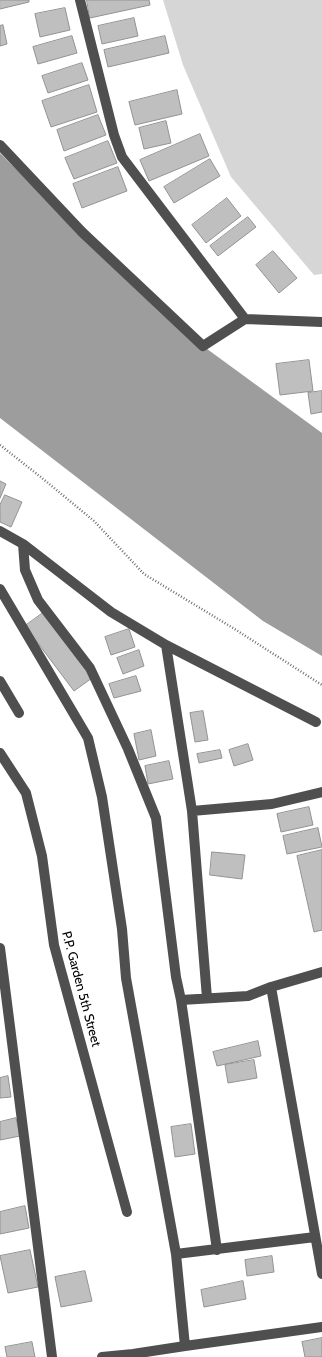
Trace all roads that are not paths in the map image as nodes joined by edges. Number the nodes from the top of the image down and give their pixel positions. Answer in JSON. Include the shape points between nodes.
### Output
{"nodes":[{"id":1,"x":80,"y":0,"type":"edge"},
{"id":2,"x":0,"y":145,"type":"edge"},
{"id":3,"x":245,"y":319,"type":"junction"},
{"id":4,"x":322,"y":322,"type":"edge"},
{"id":5,"x":0,"y":531,"type":"edge"},
{"id":6,"x":23,"y":544,"type":"junction"},
{"id":7,"x":0,"y":589,"type":"edge"},
{"id":8,"x":166,"y":645,"type":"junction"},
{"id":9,"x":0,"y":681,"type":"edge"},
{"id":10,"x":19,"y":713,"type":"dead end"},
{"id":11,"x":316,"y":722,"type":"dead end"},
{"id":12,"x":0,"y":753,"type":"edge"},
{"id":13,"x":322,"y":792,"type":"edge"},
{"id":14,"x":192,"y":811,"type":"junction"},
{"id":15,"x":0,"y":948,"type":"edge"},
{"id":16,"x":322,"y":972,"type":"edge"},
{"id":17,"x":270,"y":987,"type":"junction"},
{"id":18,"x":207,"y":998,"type":"junction"},
{"id":19,"x":181,"y":1000,"type":"junction"},
{"id":20,"x":127,"y":1212,"type":"dead end"},
{"id":21,"x":315,"y":1238,"type":"junction"},
{"id":22,"x":217,"y":1250,"type":"junction"},
{"id":23,"x":176,"y":1254,"type":"junction"},
{"id":24,"x":322,"y":1274,"type":"edge"},
{"id":25,"x":322,"y":1327,"type":"edge"},
{"id":26,"x":185,"y":1346,"type":"junction"},
{"id":27,"x":52,"y":1357,"type":"edge"},
{"id":28,"x":102,"y":1357,"type":"edge"}],
"edges":[{"from":1,"to":3,"type":"street","via":[[114,135],[122,157]]},
{"from":2,"to":3,"type":"street","via":[[82,232],[203,346]]},
{"from":3,"to":4,"type":"street"},
{"from":5,"to":6,"type":"street"},
{"from":6,"to":8,"type":"street","via":[[111,612]]},
{"from":6,"to":19,"type":"street","via":[[25,570],[38,600],[90,668],[128,749],[156,818]]},
{"from":7,"to":23,"type":"street","via":[[88,738],[102,798],[122,929],[126,978]]},
{"from":8,"to":11,"type":"street"},
{"from":8,"to":14,"type":"street"},
{"from":9,"to":10,"type":"street"},
{"from":12,"to":20,"type":"street","name":"P.P. Garden 5th Street","via":[[26,793],[42,856],[54,945]]},
{"from":13,"to":14,"type":"street","via":[[272,804]]},
{"from":14,"to":18,"type":"street"},
{"from":15,"to":27,"type":"street"},
{"from":16,"to":17,"type":"street"},
{"from":17,"to":18,"type":"street","via":[[248,996]]},
{"from":17,"to":21,"type":"street"},
{"from":18,"to":19,"type":"street"},
{"from":19,"to":22,"type":"street"},
{"from":21,"to":22,"type":"street"},
{"from":21,"to":24,"type":"street"},
{"from":22,"to":23,"type":"street"},
{"from":23,"to":26,"type":"street"},
{"from":25,"to":26,"type":"street"},
{"from":26,"to":28,"type":"street"}]}
